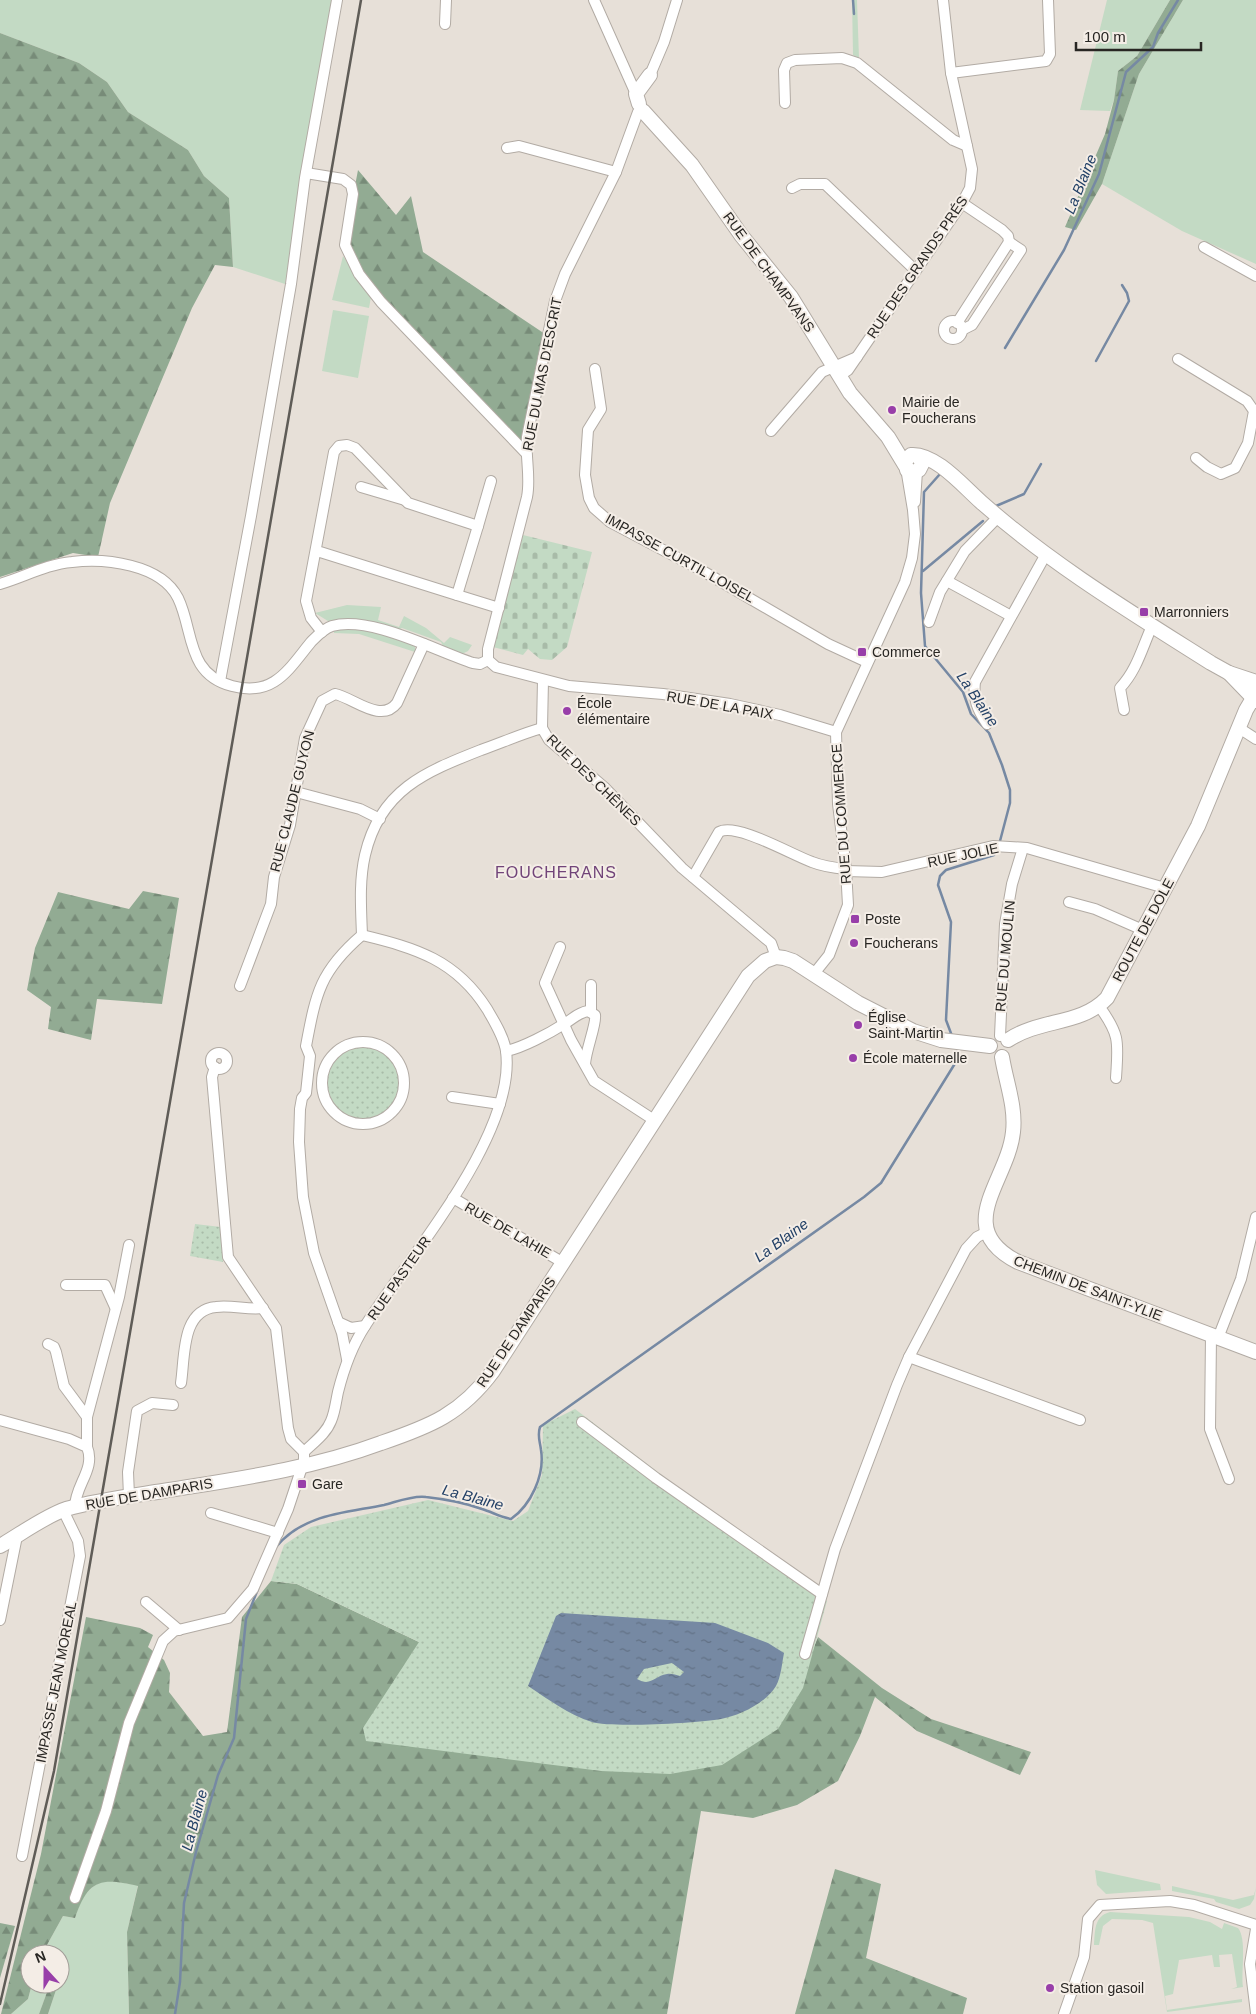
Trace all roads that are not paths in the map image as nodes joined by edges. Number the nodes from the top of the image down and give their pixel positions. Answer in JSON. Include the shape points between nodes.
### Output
{"nodes":[{"id":1,"x":337,"y":0,"type":"edge"},
{"id":2,"x":446,"y":0,"type":"edge"},
{"id":3,"x":594,"y":0,"type":"edge"},
{"id":4,"x":677,"y":0,"type":"edge"},
{"id":5,"x":943,"y":0,"type":"edge"},
{"id":6,"x":1048,"y":0,"type":"edge"},
{"id":7,"x":445,"y":24,"type":"dead end"},
{"id":8,"x":951,"y":73,"type":"junction"},
{"id":9,"x":647,"y":77,"type":"junction"},
{"id":10,"x":629,"y":79,"type":"junction"},
{"id":11,"x":785,"y":104,"type":"dead end"},
{"id":12,"x":641,"y":107,"type":"junction"},
{"id":13,"x":631,"y":127,"type":"junction"},
{"id":14,"x":967,"y":146,"type":"junction"},
{"id":15,"x":508,"y":148,"type":"dead end"},
{"id":16,"x":306,"y":172,"type":"junction"},
{"id":17,"x":616,"y":172,"type":"junction"},
{"id":18,"x":792,"y":188,"type":"dead end"},
{"id":19,"x":962,"y":203,"type":"junction"},
{"id":20,"x":1009,"y":242,"type":"junction"},
{"id":21,"x":1204,"y":247,"type":"dead end"},
{"id":22,"x":914,"y":270,"type":"junction"},
{"id":23,"x":1256,"y":276,"type":"edge"},
{"id":24,"x":856,"y":356,"type":"junction"},
{"id":25,"x":1178,"y":359,"type":"dead end"},
{"id":26,"x":595,"y":369,"type":"dead end"},
{"id":27,"x":841,"y":370,"type":"junction"},
{"id":28,"x":771,"y":432,"type":"dead end"},
{"id":29,"x":1252,"y":444,"type":"edge"},
{"id":30,"x":525,"y":452,"type":"junction"},
{"id":31,"x":1196,"y":458,"type":"dead end"},
{"id":32,"x":914,"y":464,"type":"junction"},
{"id":33,"x":491,"y":481,"type":"dead end"},
{"id":34,"x":361,"y":488,"type":"dead end"},
{"id":35,"x":406,"y":500,"type":"junction"},
{"id":36,"x":998,"y":517,"type":"junction"},
{"id":37,"x":478,"y":526,"type":"junction"},
{"id":38,"x":317,"y":551,"type":"junction"},
{"id":39,"x":1046,"y":554,"type":"junction"},
{"id":40,"x":947,"y":581,"type":"junction"},
{"id":41,"x":0,"y":584,"type":"edge"},
{"id":42,"x":457,"y":595,"type":"junction"},
{"id":43,"x":499,"y":608,"type":"junction"},
{"id":44,"x":1011,"y":616,"type":"junction"},
{"id":45,"x":929,"y":622,"type":"dead end"},
{"id":46,"x":1152,"y":626,"type":"junction"},
{"id":47,"x":322,"y":632,"type":"junction"},
{"id":48,"x":424,"y":644,"type":"junction"},
{"id":49,"x":488,"y":660,"type":"junction"},
{"id":50,"x":867,"y":662,"type":"junction"},
{"id":51,"x":1228,"y":673,"type":"junction"},
{"id":52,"x":543,"y":680,"type":"junction"},
{"id":53,"x":220,"y":681,"type":"junction"},
{"id":54,"x":1256,"y":682,"type":"edge"},
{"id":55,"x":1255,"y":700,"type":"edge"},
{"id":56,"x":1124,"y":710,"type":"dead end"},
{"id":57,"x":986,"y":724,"type":"dead end"},
{"id":58,"x":542,"y":728,"type":"junction"},
{"id":59,"x":836,"y":732,"type":"junction"},
{"id":60,"x":1247,"y":733,"type":"edge"},
{"id":61,"x":296,"y":792,"type":"junction"},
{"id":62,"x":380,"y":818,"type":"junction"},
{"id":63,"x":1023,"y":848,"type":"junction"},
{"id":64,"x":846,"y":870,"type":"junction"},
{"id":65,"x":693,"y":878,"type":"junction"},
{"id":66,"x":1165,"y":888,"type":"junction"},
{"id":67,"x":1069,"y":902,"type":"dead end"},
{"id":68,"x":1143,"y":930,"type":"junction"},
{"id":69,"x":362,"y":935,"type":"junction"},
{"id":70,"x":560,"y":947,"type":"dead end"},
{"id":71,"x":776,"y":957,"type":"junction"},
{"id":72,"x":814,"y":975,"type":"junction"},
{"id":73,"x":591,"y":985,"type":"dead end"},
{"id":74,"x":240,"y":986,"type":"dead end"},
{"id":75,"x":1099,"y":1006,"type":"junction"},
{"id":76,"x":591,"y":1012,"type":"junction"},
{"id":77,"x":563,"y":1025,"type":"junction"},
{"id":78,"x":999,"y":1041,"type":"junction"},
{"id":79,"x":506,"y":1051,"type":"junction"},
{"id":80,"x":333,"y":1055,"type":"junction"},
{"id":81,"x":310,"y":1056,"type":"junction"},
{"id":82,"x":585,"y":1066,"type":"junction"},
{"id":83,"x":215,"y":1067,"type":"dead end"},
{"id":84,"x":1116,"y":1078,"type":"dead end"},
{"id":85,"x":306,"y":1093,"type":"junction"},
{"id":86,"x":452,"y":1097,"type":"dead end"},
{"id":87,"x":327,"y":1104,"type":"junction"},
{"id":88,"x":500,"y":1104,"type":"junction"},
{"id":89,"x":654,"y":1120,"type":"junction"},
{"id":90,"x":453,"y":1198,"type":"junction"},
{"id":91,"x":1256,"y":1217,"type":"edge"},
{"id":92,"x":987,"y":1232,"type":"junction"},
{"id":93,"x":130,"y":1245,"type":"dead end"},
{"id":94,"x":562,"y":1262,"type":"junction"},
{"id":95,"x":66,"y":1285,"type":"dead end"},
{"id":96,"x":116,"y":1308,"type":"junction"},
{"id":97,"x":263,"y":1308,"type":"junction"},
{"id":98,"x":338,"y":1322,"type":"junction"},
{"id":99,"x":365,"y":1326,"type":"junction"},
{"id":100,"x":1214,"y":1337,"type":"junction"},
{"id":101,"x":48,"y":1344,"type":"dead end"},
{"id":102,"x":1256,"y":1352,"type":"edge"},
{"id":103,"x":909,"y":1357,"type":"junction"},
{"id":104,"x":347,"y":1359,"type":"junction"},
{"id":105,"x":181,"y":1384,"type":"dead end"},
{"id":106,"x":173,"y":1405,"type":"dead end"},
{"id":107,"x":87,"y":1417,"type":"junction"},
{"id":108,"x":0,"y":1420,"type":"edge"},
{"id":109,"x":1080,"y":1420,"type":"dead end"},
{"id":110,"x":582,"y":1422,"type":"dead end"},
{"id":111,"x":86,"y":1447,"type":"junction"},
{"id":112,"x":304,"y":1452,"type":"junction"},
{"id":113,"x":301,"y":1468,"type":"junction"},
{"id":114,"x":1229,"y":1479,"type":"dead end"},
{"id":115,"x":129,"y":1496,"type":"junction"},
{"id":116,"x":69,"y":1509,"type":"junction"},
{"id":117,"x":211,"y":1513,"type":"dead end"},
{"id":118,"x":278,"y":1533,"type":"junction"},
{"id":119,"x":17,"y":1536,"type":"junction"},
{"id":120,"x":0,"y":1546,"type":"edge"},
{"id":121,"x":822,"y":1594,"type":"junction"},
{"id":122,"x":146,"y":1602,"type":"dead end"},
{"id":123,"x":0,"y":1620,"type":"edge"},
{"id":124,"x":180,"y":1630,"type":"junction"},
{"id":125,"x":805,"y":1654,"type":"dead end"},
{"id":126,"x":22,"y":1856,"type":"dead end"},
{"id":127,"x":75,"y":1898,"type":"dead end"},
{"id":128,"x":1256,"y":1924,"type":"edge"},
{"id":129,"x":1256,"y":1929,"type":"edge"},
{"id":130,"x":1256,"y":2013,"type":"edge"},
{"id":131,"x":1064,"y":2014,"type":"edge"}],
"edges":[{"from":1,"to":16,"type":"street"},
{"from":2,"to":7,"type":"street"},
{"from":3,"to":10,"type":"street","name":"RUE DE CHAMPVANS"},
{"from":4,"to":9,"type":"street","via":[[664,42]]},
{"from":5,"to":8,"type":"street","name":"RUE DES GRANDS PRÉS"},
{"from":6,"to":8,"type":"street","via":[[1050,54],[1046,61]]},
{"from":8,"to":14,"type":"street","name":"RUE DES GRANDS PRÉS"},
{"from":9,"to":10,"type":"street","via":[[639,81]]},
{"from":9,"to":12,"type":"main road"},
{"from":10,"to":12,"type":"street","name":"RUE DE CHAMPVANS"},
{"from":11,"to":14,"type":"street","via":[[784,70],[787,63],[848,59],[952,140]]},
{"from":12,"to":13,"type":"street"},
{"from":12,"to":13,"type":"street","name":"RUE DU MAS D'ESCRIT"},
{"from":12,"to":27,"type":"main road","name":"RUE DE CHAMPVANS","via":[[692,165]]},
{"from":13,"to":17,"type":"street","name":"RUE DU MAS D'ESCRIT"},
{"from":14,"to":19,"type":"street","name":"RUE DES GRANDS PRÉS","via":[[972,177]]},
{"from":15,"to":17,"type":"street","via":[[519,146]]},
{"from":16,"to":30,"type":"street","via":[[343,179],[351,185],[353,194],[345,245],[359,274],[381,302]]},
{"from":16,"to":53,"type":"street","via":[[291,284]]},
{"from":17,"to":30,"type":"street","name":"RUE DU MAS D'ESCRIT","via":[[555,300]]},
{"from":18,"to":22,"type":"street","via":[[800,184],[825,184]]},
{"from":19,"to":20,"type":"street","via":[[1002,230]]},
{"from":19,"to":22,"type":"street","name":"RUE DES GRANDS PRÉS"},
{"from":20,"to":20,"type":"street","via":[[1021,250],[972,326],[959,327]]},
{"from":21,"to":23,"type":"street"},
{"from":22,"to":24,"type":"street","name":"RUE DES GRANDS PRÉS"},
{"from":24,"to":27,"type":"street"},
{"from":24,"to":27,"type":"street","name":"RUE DES GRANDS PRÉS"},
{"from":25,"to":29,"type":"street","via":[[1250,404],[1254,417]]},
{"from":26,"to":50,"type":"street","name":"IMPASSE CURTIL LOISEL","via":[[601,409],[588,430],[585,475],[594,508],[610,522],[828,644]]},
{"from":27,"to":28,"type":"street","via":[[822,372]]},
{"from":27,"to":32,"type":"main road","name":"RUE DE CHAMPVANS","via":[[850,393]]},
{"from":29,"to":31,"type":"street","via":[[1229,472],[1221,474]]},
{"from":30,"to":43,"type":"street","name":"RUE DU MAS D'ESCRIT","via":[[529,490]]},
{"from":32,"to":36,"type":"main road","name":"RUE DE CHAMPVANS","via":[[935,461]]},
{"from":32,"to":50,"type":"street","name":"RUE DU COMMERCE","via":[[914,546],[908,573]]},
{"from":33,"to":37,"type":"street"},
{"from":34,"to":35,"type":"street"},
{"from":35,"to":37,"type":"street"},
{"from":35,"to":38,"type":"street","via":[[355,448],[339,446],[334,452]]},
{"from":36,"to":39,"type":"main road","name":"RUE DE CHAMPVANS"},
{"from":36,"to":40,"type":"street","via":[[965,551]]},
{"from":37,"to":42,"type":"street"},
{"from":38,"to":42,"type":"street"},
{"from":38,"to":47,"type":"street","via":[[306,601],[311,618]]},
{"from":39,"to":44,"type":"street"},
{"from":39,"to":46,"type":"main road","name":"RUE DE CHAMPVANS"},
{"from":40,"to":44,"type":"street"},
{"from":40,"to":45,"type":"street"},
{"from":41,"to":53,"type":"street","via":[[73,561],[120,564],[151,573],[174,591],[194,654],[208,674]]},
{"from":42,"to":43,"type":"street"},
{"from":43,"to":49,"type":"street","name":"RUE DU MAS D'ESCRIT"},
{"from":44,"to":57,"type":"street","via":[[975,682],[977,709]]},
{"from":46,"to":51,"type":"main road","name":"RUE DE CHAMPVANS"},
{"from":46,"to":56,"type":"street","via":[[1140,658],[1120,688]]},
{"from":47,"to":48,"type":"street","via":[[332,626],[356,625]]},
{"from":47,"to":53,"type":"street","via":[[288,671],[264,687],[242,688]]},
{"from":48,"to":49,"type":"street","via":[[473,663]]},
{"from":48,"to":61,"type":"street","name":"RUE CLAUDE GUYON","via":[[397,703],[391,709],[379,712],[335,694],[322,701],[305,738]]},
{"from":49,"to":52,"type":"street","name":"RUE DE LA PAIX","via":[[492,666]]},
{"from":50,"to":59,"type":"street","name":"RUE DU COMMERCE"},
{"from":51,"to":54,"type":"main road"},
{"from":51,"to":55,"type":"main road"},
{"from":52,"to":58,"type":"street"},
{"from":52,"to":59,"type":"street","name":"RUE DE LA PAIX","via":[[759,710]]},
{"from":55,"to":60,"type":"main road","name":"ROUTE DE DOLE"},
{"from":58,"to":62,"type":"street","name":"RUE DES CHÊNES","via":[[430,770],[401,791]]},
{"from":58,"to":65,"type":"street","name":"RUE DES CHÊNES","via":[[549,740],[604,787]]},
{"from":59,"to":64,"type":"street","name":"RUE DU COMMERCE","via":[[838,804]]},
{"from":60,"to":66,"type":"main road","name":"ROUTE DE DOLE","via":[[1225,763],[1202,817]]},
{"from":61,"to":62,"type":"street","via":[[360,809]]},
{"from":61,"to":74,"type":"street","name":"RUE CLAUDE GUYON","via":[[274,877],[271,904]]},
{"from":62,"to":69,"type":"street","name":"RUE DES CHÊNES","via":[[363,866]]},
{"from":63,"to":64,"type":"street","name":"RUE JOLIE","via":[[993,846],[882,872]]},
{"from":63,"to":66,"type":"street","name":"RUE JOLIE"},
{"from":63,"to":78,"type":"street","name":"RUE DU MOULIN","via":[[1005,924]]},
{"from":64,"to":65,"type":"street","name":"RUE JOLIE","via":[[814,863],[740,831],[726,829],[719,832]]},
{"from":64,"to":72,"type":"street","name":"RUE DU COMMERCE","via":[[847,912],[829,955]]},
{"from":65,"to":71,"type":"street","name":"RUE DES CHÊNES","via":[[771,943]]},
{"from":66,"to":68,"type":"main road","name":"ROUTE DE DOLE"},
{"from":67,"to":68,"type":"street","via":[[1095,909]]},
{"from":68,"to":75,"type":"main road","name":"ROUTE DE DOLE","via":[[1107,998]]},
{"from":69,"to":79,"type":"street","name":"RUE PASTEUR","via":[[426,953],[456,972],[487,1008]]},
{"from":69,"to":81,"type":"street","via":[[340,954],[322,981],[306,1046]]},
{"from":70,"to":77,"type":"street","via":[[545,983]]},
{"from":71,"to":72,"type":"main road","via":[[793,961]]},
{"from":71,"to":89,"type":"main road","name":"RUE DE DAMPARIS","via":[[765,961],[748,976]]},
{"from":72,"to":78,"type":"main road","via":[[858,1003],[941,1040]]},
{"from":73,"to":76,"type":"street"},
{"from":75,"to":78,"type":"main road","name":"ROUTE DE DOLE","via":[[1079,1016],[1029,1028]]},
{"from":75,"to":84,"type":"street","via":[[1118,1040]]},
{"from":76,"to":77,"type":"street","via":[[578,1014]]},
{"from":76,"to":82,"type":"street","via":[[596,1023],[588,1044]]},
{"from":77,"to":79,"type":"street"},
{"from":77,"to":82,"type":"street"},
{"from":78,"to":92,"type":"main road","via":[[992,1054],[1002,1057],[1014,1117],[1013,1135],[987,1210]]},
{"from":79,"to":88,"type":"street","name":"RUE PASTEUR"},
{"from":80,"to":81,"type":"street"},
{"from":80,"to":87,"type":"street","via":[[322,1076]]},
{"from":80,"to":87,"type":"street","via":[[356,1042],[379,1045],[394,1055],[400,1065],[404,1089],[393,1111],[372,1123],[346,1121]]},
{"from":81,"to":85,"type":"street"},
{"from":82,"to":89,"type":"street","via":[[600,1086]]},
{"from":83,"to":97,"type":"street","via":[[212,1077],[228,1257]]},
{"from":85,"to":87,"type":"street"},
{"from":85,"to":98,"type":"street","via":[[302,1098],[299,1133],[303,1197],[314,1253]]},
{"from":86,"to":88,"type":"street"},
{"from":88,"to":90,"type":"street","name":"RUE PASTEUR"},
{"from":89,"to":94,"type":"main road","name":"RUE DE DAMPARIS"},
{"from":90,"to":94,"type":"street","name":"RUE DE LAHIE"},
{"from":90,"to":99,"type":"street","name":"RUE PASTEUR"},
{"from":91,"to":100,"type":"street","via":[[1241,1279]]},
{"from":92,"to":100,"type":"main road","name":"CHEMIN DE SAINT-YLIE","via":[[997,1249],[1018,1262]]},
{"from":92,"to":103,"type":"street","via":[[966,1249]]},
{"from":93,"to":96,"type":"street"},
{"from":94,"to":113,"type":"main road","name":"RUE DE DAMPARIS","via":[[493,1371],[463,1405],[412,1432]]},
{"from":95,"to":96,"type":"street","via":[[105,1284]]},
{"from":96,"to":107,"type":"street"},
{"from":97,"to":105,"type":"street","via":[[216,1307],[203,1310],[193,1318],[187,1334]]},
{"from":97,"to":112,"type":"street","via":[[279,1337],[289,1434]]},
{"from":98,"to":99,"type":"street","via":[[351,1328]]},
{"from":98,"to":104,"type":"street"},
{"from":99,"to":104,"type":"street","name":"RUE PASTEUR"},
{"from":100,"to":102,"type":"main road","name":"CHEMIN DE SAINT-YLIE"},
{"from":100,"to":114,"type":"street","via":[[1210,1429]]},
{"from":101,"to":107,"type":"street","via":[[56,1352],[64,1386]]},
{"from":103,"to":109,"type":"street"},
{"from":103,"to":121,"type":"street","via":[[844,1524]]},
{"from":104,"to":112,"type":"street","name":"RUE PASTEUR","via":[[331,1422]]},
{"from":106,"to":115,"type":"street","via":[[152,1403],[137,1411],[128,1472]]},
{"from":107,"to":111,"type":"street"},
{"from":108,"to":111,"type":"street","via":[[69,1438]]},
{"from":110,"to":121,"type":"street"},
{"from":111,"to":116,"type":"street","via":[[90,1459],[88,1470]]},
{"from":112,"to":113,"type":"street"},
{"from":113,"to":115,"type":"main road","name":"RUE DE DAMPARIS"},
{"from":113,"to":118,"type":"street"},
{"from":115,"to":116,"type":"main road","name":"RUE DE DAMPARIS"},
{"from":116,"to":119,"type":"main road","name":"RUE DE DAMPARIS"},
{"from":116,"to":126,"type":"street","name":"IMPASSE JEAN MOREAL","via":[[80,1556]]},
{"from":117,"to":118,"type":"street"},
{"from":118,"to":124,"type":"street","via":[[253,1589],[228,1618]]},
{"from":119,"to":120,"type":"main road","name":"RUE DE DAMPARIS"},
{"from":119,"to":123,"type":"street"},
{"from":121,"to":125,"type":"street"},
{"from":122,"to":124,"type":"street"},
{"from":124,"to":127,"type":"street","via":[[163,1641],[130,1723],[106,1811]]},
{"from":128,"to":131,"type":"street","via":[[1178,1902],[1100,1905],[1088,1919],[1082,1965]]},
{"from":129,"to":130,"type":"street","via":[[1250,1964]]}]}
